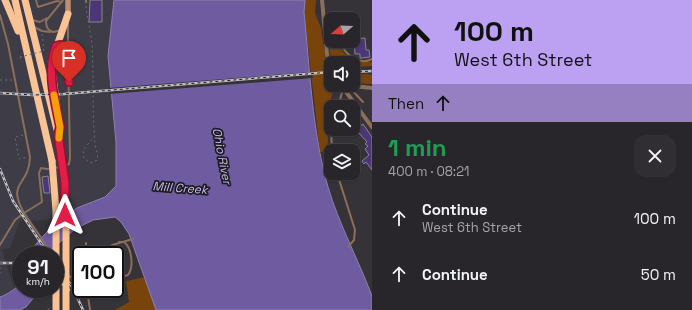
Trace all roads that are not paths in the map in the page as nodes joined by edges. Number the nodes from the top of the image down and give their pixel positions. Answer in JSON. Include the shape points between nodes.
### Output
{"nodes":[{"id":1,"x":5,"y":0,"type":"edge"},
{"id":2,"x":15,"y":0,"type":"edge"},
{"id":3,"x":25,"y":0,"type":"edge"},
{"id":4,"x":36,"y":0,"type":"edge"},
{"id":5,"x":322,"y":0,"type":"edge"},
{"id":6,"x":65,"y":1,"type":"edge"},
{"id":7,"x":68,"y":14,"type":"junction"},
{"id":8,"x":0,"y":15,"type":"edge"},
{"id":9,"x":48,"y":18,"type":"junction"},
{"id":10,"x":324,"y":20,"type":"edge"},
{"id":11,"x":31,"y":22,"type":"junction"},
{"id":12,"x":65,"y":24,"type":"junction"},
{"id":13,"x":53,"y":32,"type":"junction"},
{"id":14,"x":56,"y":46,"type":"junction"},
{"id":15,"x":343,"y":48,"type":"edge"},
{"id":16,"x":68,"y":54,"type":"junction"},
{"id":17,"x":372,"y":59,"type":"edge"},
{"id":18,"x":26,"y":62,"type":"junction"},
{"id":19,"x":360,"y":87,"type":"edge"},
{"id":20,"x":372,"y":88,"type":"edge"},
{"id":21,"x":346,"y":92,"type":"edge"},
{"id":22,"x":355,"y":92,"type":"edge"},
{"id":23,"x":363,"y":102,"type":"dead end"},
{"id":24,"x":372,"y":127,"type":"edge"},
{"id":25,"x":58,"y":134,"type":"junction"},
{"id":26,"x":339,"y":180,"type":"edge"},
{"id":27,"x":24,"y":213,"type":"junction"},
{"id":28,"x":133,"y":238,"type":"dead end"},
{"id":29,"x":119,"y":242,"type":"junction"},
{"id":30,"x":0,"y":246,"type":"edge"},
{"id":31,"x":46,"y":246,"type":"edge"},
{"id":32,"x":112,"y":246,"type":"edge"},
{"id":33,"x":348,"y":247,"type":"dead end"},
{"id":34,"x":64,"y":270,"type":"edge"},
{"id":35,"x":124,"y":276,"type":"edge"},
{"id":36,"x":72,"y":279,"type":"edge"},
{"id":37,"x":88,"y":298,"type":"edge"},
{"id":38,"x":56,"y":310,"type":"edge"},
{"id":39,"x":66,"y":310,"type":"edge"},
{"id":40,"x":90,"y":310,"type":"edge"}],
"edges":[{"from":1,"to":18,"type":"highway"},
{"from":2,"to":18,"type":"highway"},
{"from":3,"to":11,"type":"highway"},
{"from":4,"to":6,"type":"lane","via":[[38,7]]},
{"from":5,"to":10,"type":"street"},
{"from":6,"to":7,"type":"main road"},
{"from":6,"to":9,"type":"lane"},
{"from":7,"to":12,"type":"highway"},
{"from":7,"to":16,"type":"lane"},
{"from":8,"to":27,"type":"lane","via":[[16,80],[30,157],[27,175],[18,186],[16,194]]},
{"from":9,"to":11,"type":"lane"},
{"from":9,"to":13,"type":"lane","via":[[46,27]]},
{"from":11,"to":13,"type":"lane","via":[[38,30]]},
{"from":11,"to":25,"type":"highway"},
{"from":12,"to":13,"type":"lane"},
{"from":12,"to":14,"type":"highway"},
{"from":14,"to":16,"type":"highway","via":[[64,45]]},
{"from":14,"to":25,"type":"highway","via":[[51,68],[60,127]]},
{"from":15,"to":17,"type":"lane","via":[[357,60]]},
{"from":16,"to":27,"type":"lane","via":[[69,164],[51,169],[41,168],[39,174],[42,202]]},
{"from":18,"to":38,"type":"highway","bridge":true,"via":[[52,161],[56,204]]},
{"from":19,"to":20,"type":"street"},
{"from":21,"to":24,"type":"street"},
{"from":22,"to":23,"type":"lane"},
{"from":25,"to":39,"type":"highway","bridge":true,"via":[[66,200]]},
{"from":26,"to":33,"type":"lane","via":[[355,230],[353,243]]},
{"from":27,"to":30,"type":"lane","via":[[15,220]]},
{"from":27,"to":31,"type":"lane"},
{"from":28,"to":29,"type":"lane"},
{"from":29,"to":32,"type":"lane"},
{"from":29,"to":35,"type":"lane","via":[[124,242],[128,246],[132,265],[128,275]]},
{"from":34,"to":36,"type":"lane"},
{"from":37,"to":40,"type":"lane"}]}
